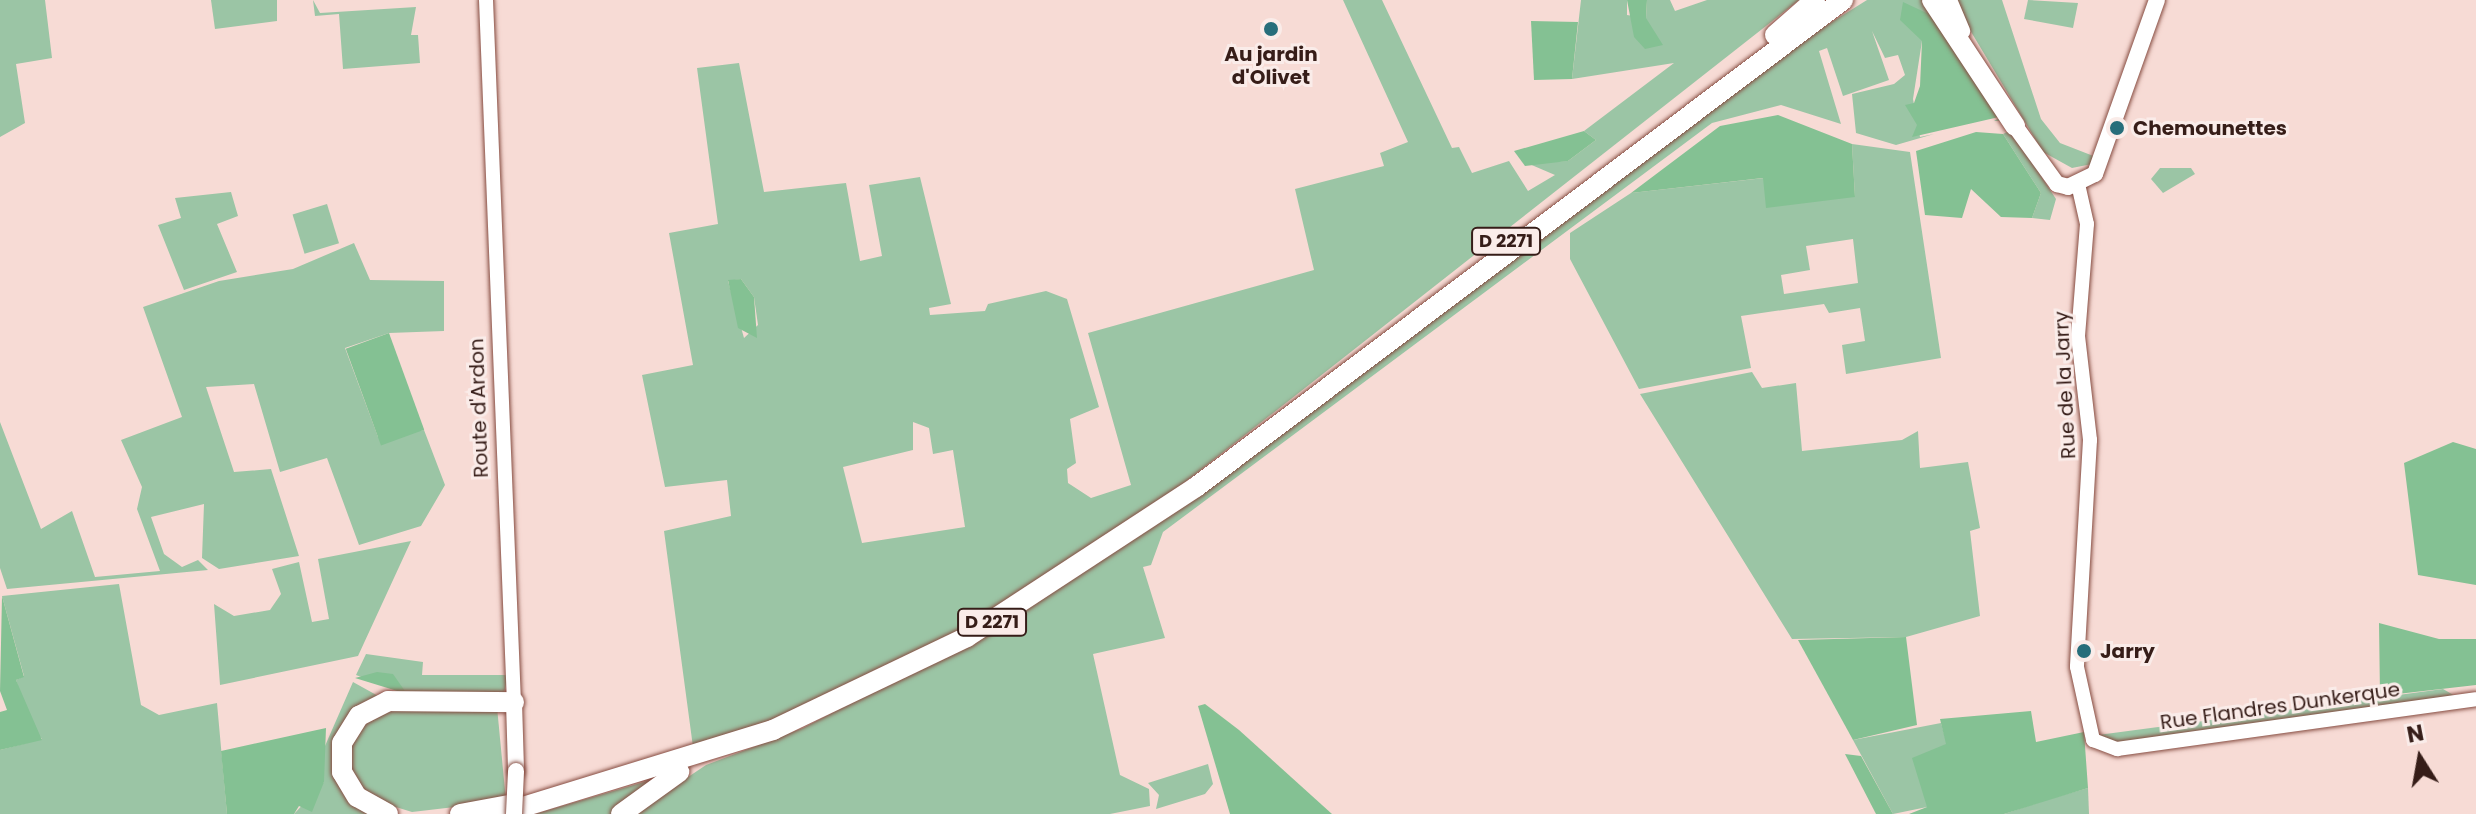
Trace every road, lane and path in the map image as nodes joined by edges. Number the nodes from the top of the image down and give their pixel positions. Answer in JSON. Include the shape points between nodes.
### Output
{"nodes":[{"id":1,"x":486,"y":0,"type":"edge"},
{"id":2,"x":1818,"y":0,"type":"edge"},
{"id":3,"x":1843,"y":0,"type":"edge"},
{"id":4,"x":1856,"y":0,"type":"edge"},
{"id":5,"x":1932,"y":0,"type":"edge"},
{"id":6,"x":1949,"y":0,"type":"edge"},
{"id":7,"x":2157,"y":0,"type":"edge"},
{"id":8,"x":1797,"y":35,"type":"junction"},
{"id":9,"x":2015,"y":126,"type":"joint"},
{"id":10,"x":2078,"y":184,"type":"junction"},
{"id":11,"x":1196,"y":487,"type":"junction"},
{"id":12,"x":2476,"y":699,"type":"edge"},
{"id":13,"x":514,"y":702,"type":"junction"},
{"id":14,"x":773,"y":730,"type":"junction"},
{"id":15,"x":2093,"y":740,"type":"joint"},
{"id":16,"x":601,"y":788,"type":"junction"},
{"id":17,"x":388,"y":814,"type":"edge"},
{"id":18,"x":460,"y":814,"type":"edge"},
{"id":19,"x":500,"y":814,"type":"edge"},
{"id":20,"x":514,"y":814,"type":"edge"},
{"id":21,"x":621,"y":814,"type":"edge"}],
"edges":[{"from":1,"to":13,"type":"street","name":"Route d'Ardon"},
{"from":2,"to":11,"type":"highway","number":"D 2271"},
{"from":3,"to":8,"type":"highway","number":"D 2271"},
{"from":4,"to":8,"type":"highway"},
{"from":5,"to":9,"type":"highway"},
{"from":6,"to":10,"type":"main road","via":[[2050,172]]},
{"from":7,"to":10,"type":"main road","via":[[2101,165]]},
{"from":8,"to":11,"type":"highway","number":"D 2271"},
{"from":9,"to":10,"type":"main road","via":[[2046,177]]},
{"from":10,"to":15,"type":"street","name":"Rue de la Jarry","via":[[2087,224],[2078,336],[2090,440],[2077,667]]},
{"from":11,"to":14,"type":"highway","number":"D 2271","via":[[967,637]]},
{"from":12,"to":15,"type":"street","name":"Rue Flandres Dunkerque","via":[[2117,749]]},
{"from":13,"to":17,"type":"highway","via":[[388,701],[359,716],[342,743],[342,772],[357,797]]},
{"from":13,"to":20,"type":"main road","name":"Route d'Ardon","bridge":true},
{"from":14,"to":16,"type":"highway","number":"D 2271"},
{"from":14,"to":21,"type":"highway","via":[[666,778]]},
{"from":16,"to":18,"type":"highway"},
{"from":16,"to":19,"type":"highway","number":"D 2271"}]}
